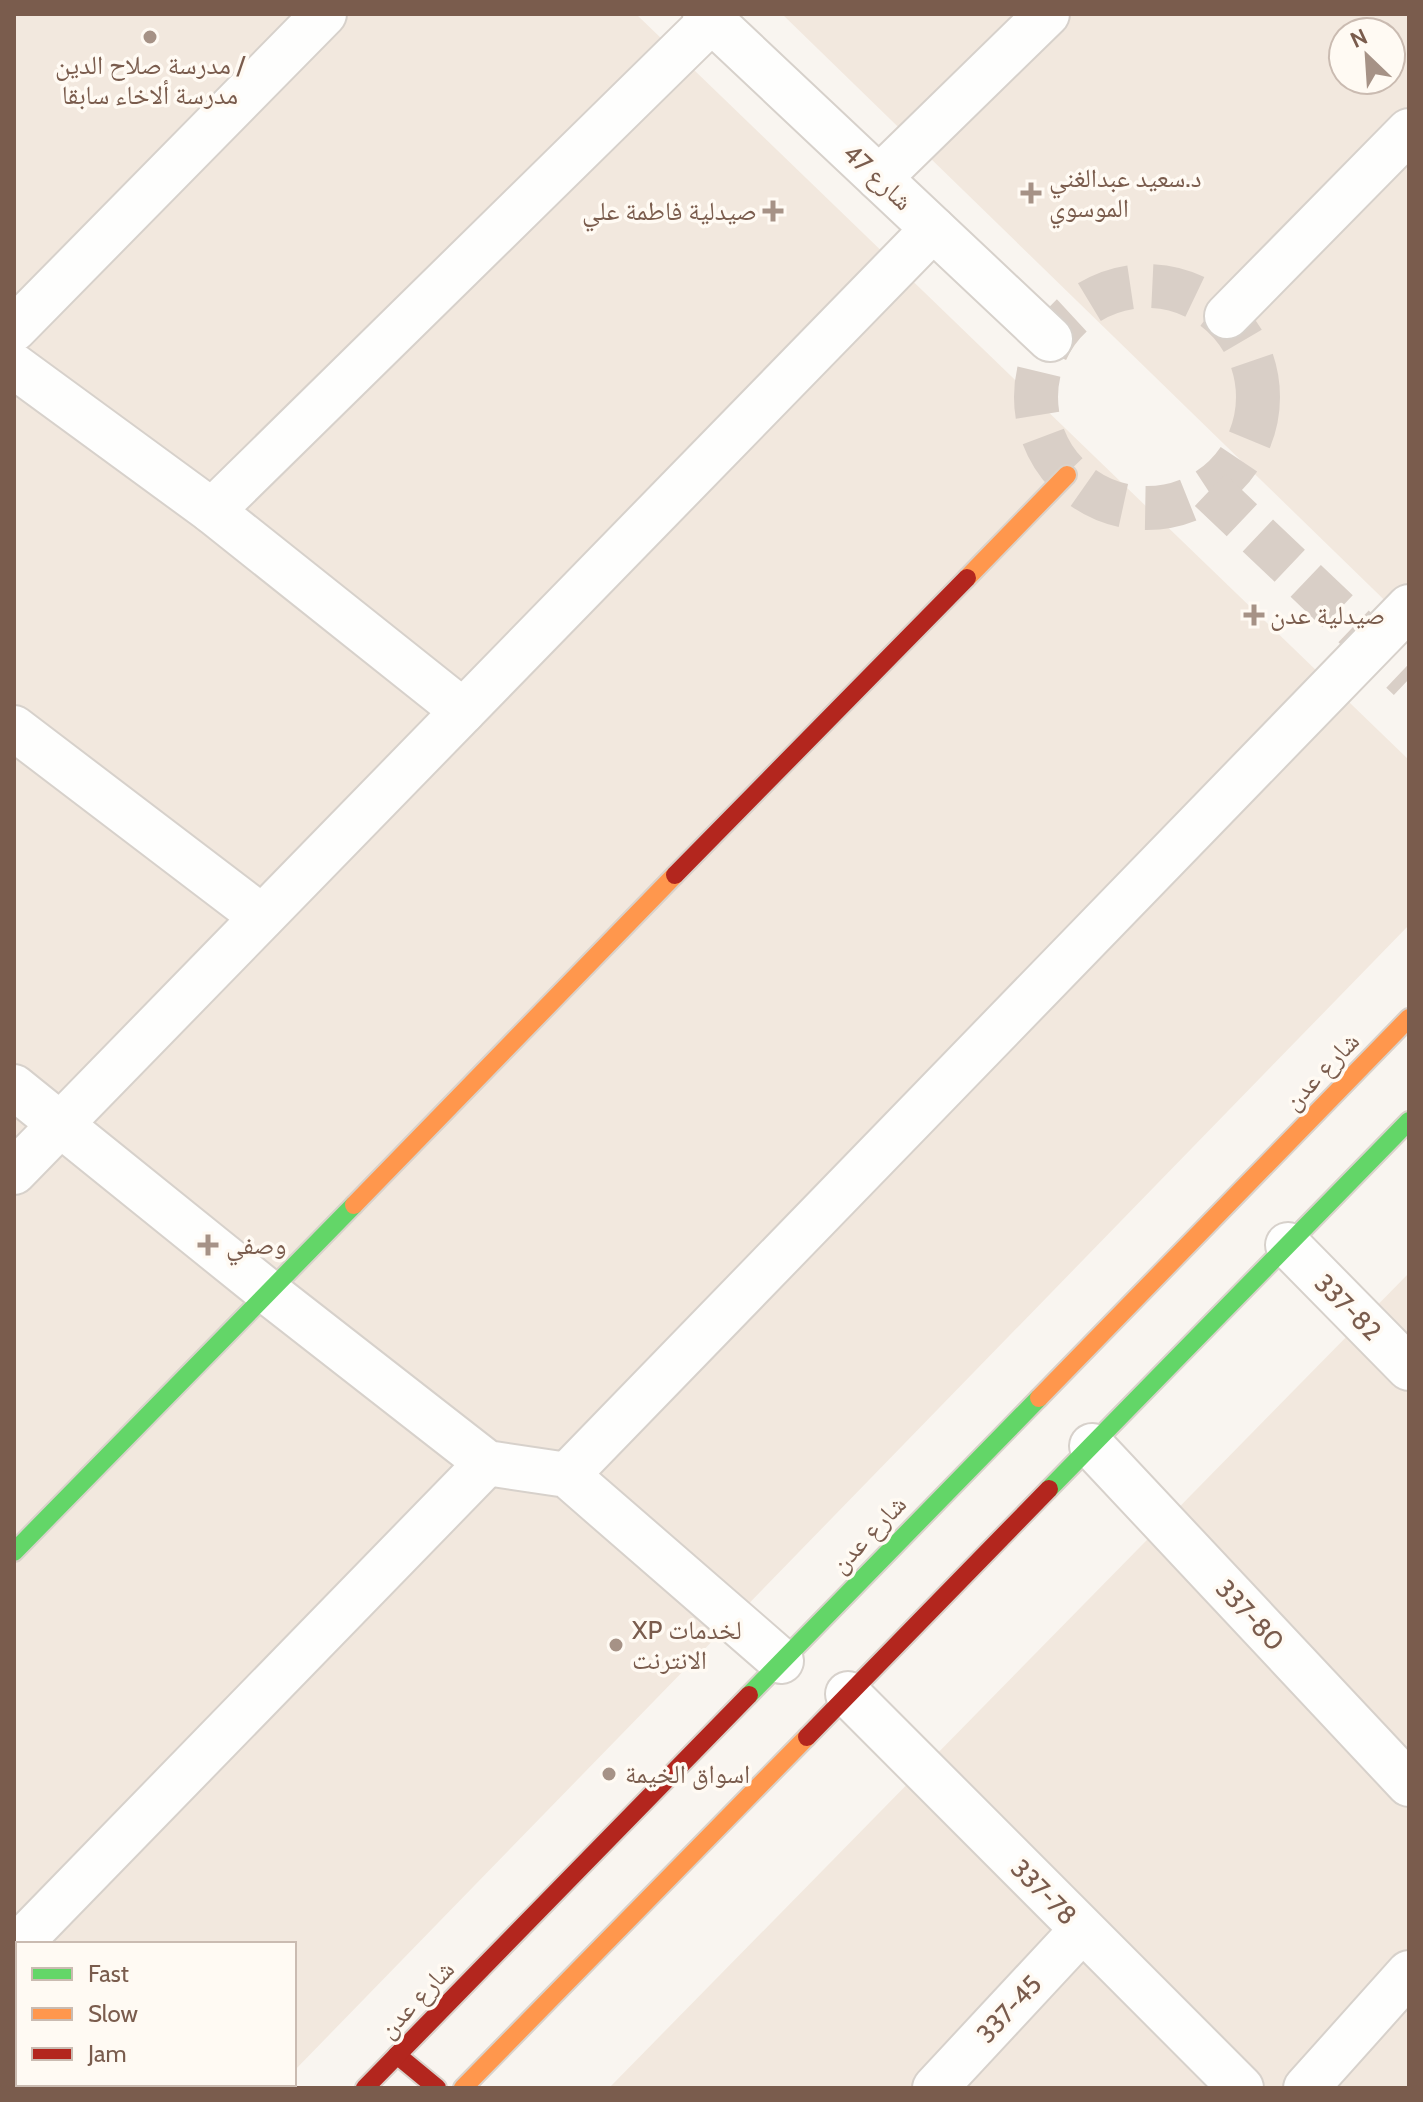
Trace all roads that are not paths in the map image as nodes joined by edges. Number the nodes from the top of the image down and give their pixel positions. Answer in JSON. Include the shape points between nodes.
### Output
{"nodes":[{"id":1,"x":324,"y":14,"type":"edge"},
{"id":2,"x":1047,"y":14,"type":"edge"},
{"id":3,"x":709,"y":17,"type":"edge"},
{"id":4,"x":1409,"y":131,"type":"edge"},
{"id":5,"x":879,"y":178,"type":"junction"},
{"id":6,"x":933,"y":229,"type":"junction"},
{"id":7,"x":1227,"y":316,"type":"dead end"},
{"id":8,"x":14,"y":329,"type":"edge"},
{"id":9,"x":1050,"y":339,"type":"dead end"},
{"id":10,"x":14,"y":366,"type":"edge"},
{"id":11,"x":1067,"y":475,"type":"dead end"},
{"id":12,"x":212,"y":511,"type":"junction"},
{"id":13,"x":1409,"y":607,"type":"edge"},
{"id":14,"x":463,"y":711,"type":"junction"},
{"id":15,"x":14,"y":728,"type":"edge"},
{"id":16,"x":262,"y":917,"type":"junction"},
{"id":17,"x":1409,"y":1018,"type":"edge"},
{"id":18,"x":14,"y":1087,"type":"edge"},
{"id":19,"x":1409,"y":1121,"type":"edge"},
{"id":20,"x":61,"y":1124,"type":"junction"},
{"id":21,"x":14,"y":1172,"type":"edge"},
{"id":22,"x":1288,"y":1245,"type":"junction"},
{"id":23,"x":268,"y":1292,"type":"junction"},
{"id":24,"x":1409,"y":1368,"type":"edge"},
{"id":25,"x":1092,"y":1446,"type":"junction"},
{"id":26,"x":487,"y":1463,"type":"junction"},
{"id":27,"x":567,"y":1475,"type":"junction"},
{"id":28,"x":14,"y":1552,"type":"edge"},
{"id":29,"x":781,"y":1661,"type":"junction"},
{"id":30,"x":848,"y":1694,"type":"junction"},
{"id":31,"x":1409,"y":1784,"type":"edge"},
{"id":32,"x":1082,"y":1930,"type":"junction"},
{"id":33,"x":21,"y":1942,"type":"edge"},
{"id":34,"x":1409,"y":1973,"type":"edge"},
{"id":35,"x":397,"y":2055,"type":"junction"},
{"id":36,"x":365,"y":2088,"type":"edge"},
{"id":37,"x":437,"y":2088,"type":"edge"},
{"id":38,"x":463,"y":2088,"type":"edge"},
{"id":39,"x":935,"y":2088,"type":"edge"},
{"id":40,"x":1241,"y":2088,"type":"edge"},
{"id":41,"x":1306,"y":2088,"type":"edge"}],
"edges":[{"from":1,"to":8,"type":"street"},
{"from":2,"to":5,"type":"street"},
{"from":3,"to":5,"type":"street","name":"شارع 47"},
{"from":3,"to":12,"type":"street"},
{"from":4,"to":7,"type":"street"},
{"from":5,"to":6,"type":"street","name":"شارع 47"},
{"from":6,"to":9,"type":"street","name":"شارع 47"},
{"from":6,"to":14,"type":"street"},
{"from":10,"to":12,"type":"street"},
{"from":11,"to":23,"type":"street"},
{"from":12,"to":14,"type":"street"},
{"from":13,"to":27,"type":"street"},
{"from":14,"to":16,"type":"street"},
{"from":15,"to":16,"type":"street"},
{"from":16,"to":20,"type":"street"},
{"from":17,"to":29,"type":"street","name":"شارع عدن"},
{"from":18,"to":20,"type":"street"},
{"from":19,"to":22,"type":"street"},
{"from":20,"to":21,"type":"street"},
{"from":20,"to":23,"type":"street"},
{"from":22,"to":24,"type":"street","name":"337-82"},
{"from":22,"to":25,"type":"street"},
{"from":23,"to":26,"type":"street"},
{"from":23,"to":28,"type":"street"},
{"from":25,"to":30,"type":"street"},
{"from":25,"to":31,"type":"street","name":"337-80"},
{"from":26,"to":27,"type":"street"},
{"from":26,"to":33,"type":"street"},
{"from":27,"to":29,"type":"street"},
{"from":29,"to":35,"type":"street","name":"شارع عدن"},
{"from":30,"to":32,"type":"street","name":"337-78"},
{"from":30,"to":38,"type":"street"},
{"from":32,"to":39,"type":"street","name":"337-45"},
{"from":32,"to":40,"type":"street","name":"337-78"},
{"from":34,"to":41,"type":"street"},
{"from":35,"to":36,"type":"street","name":"شارع عدن"},
{"from":35,"to":37,"type":"street"}]}
